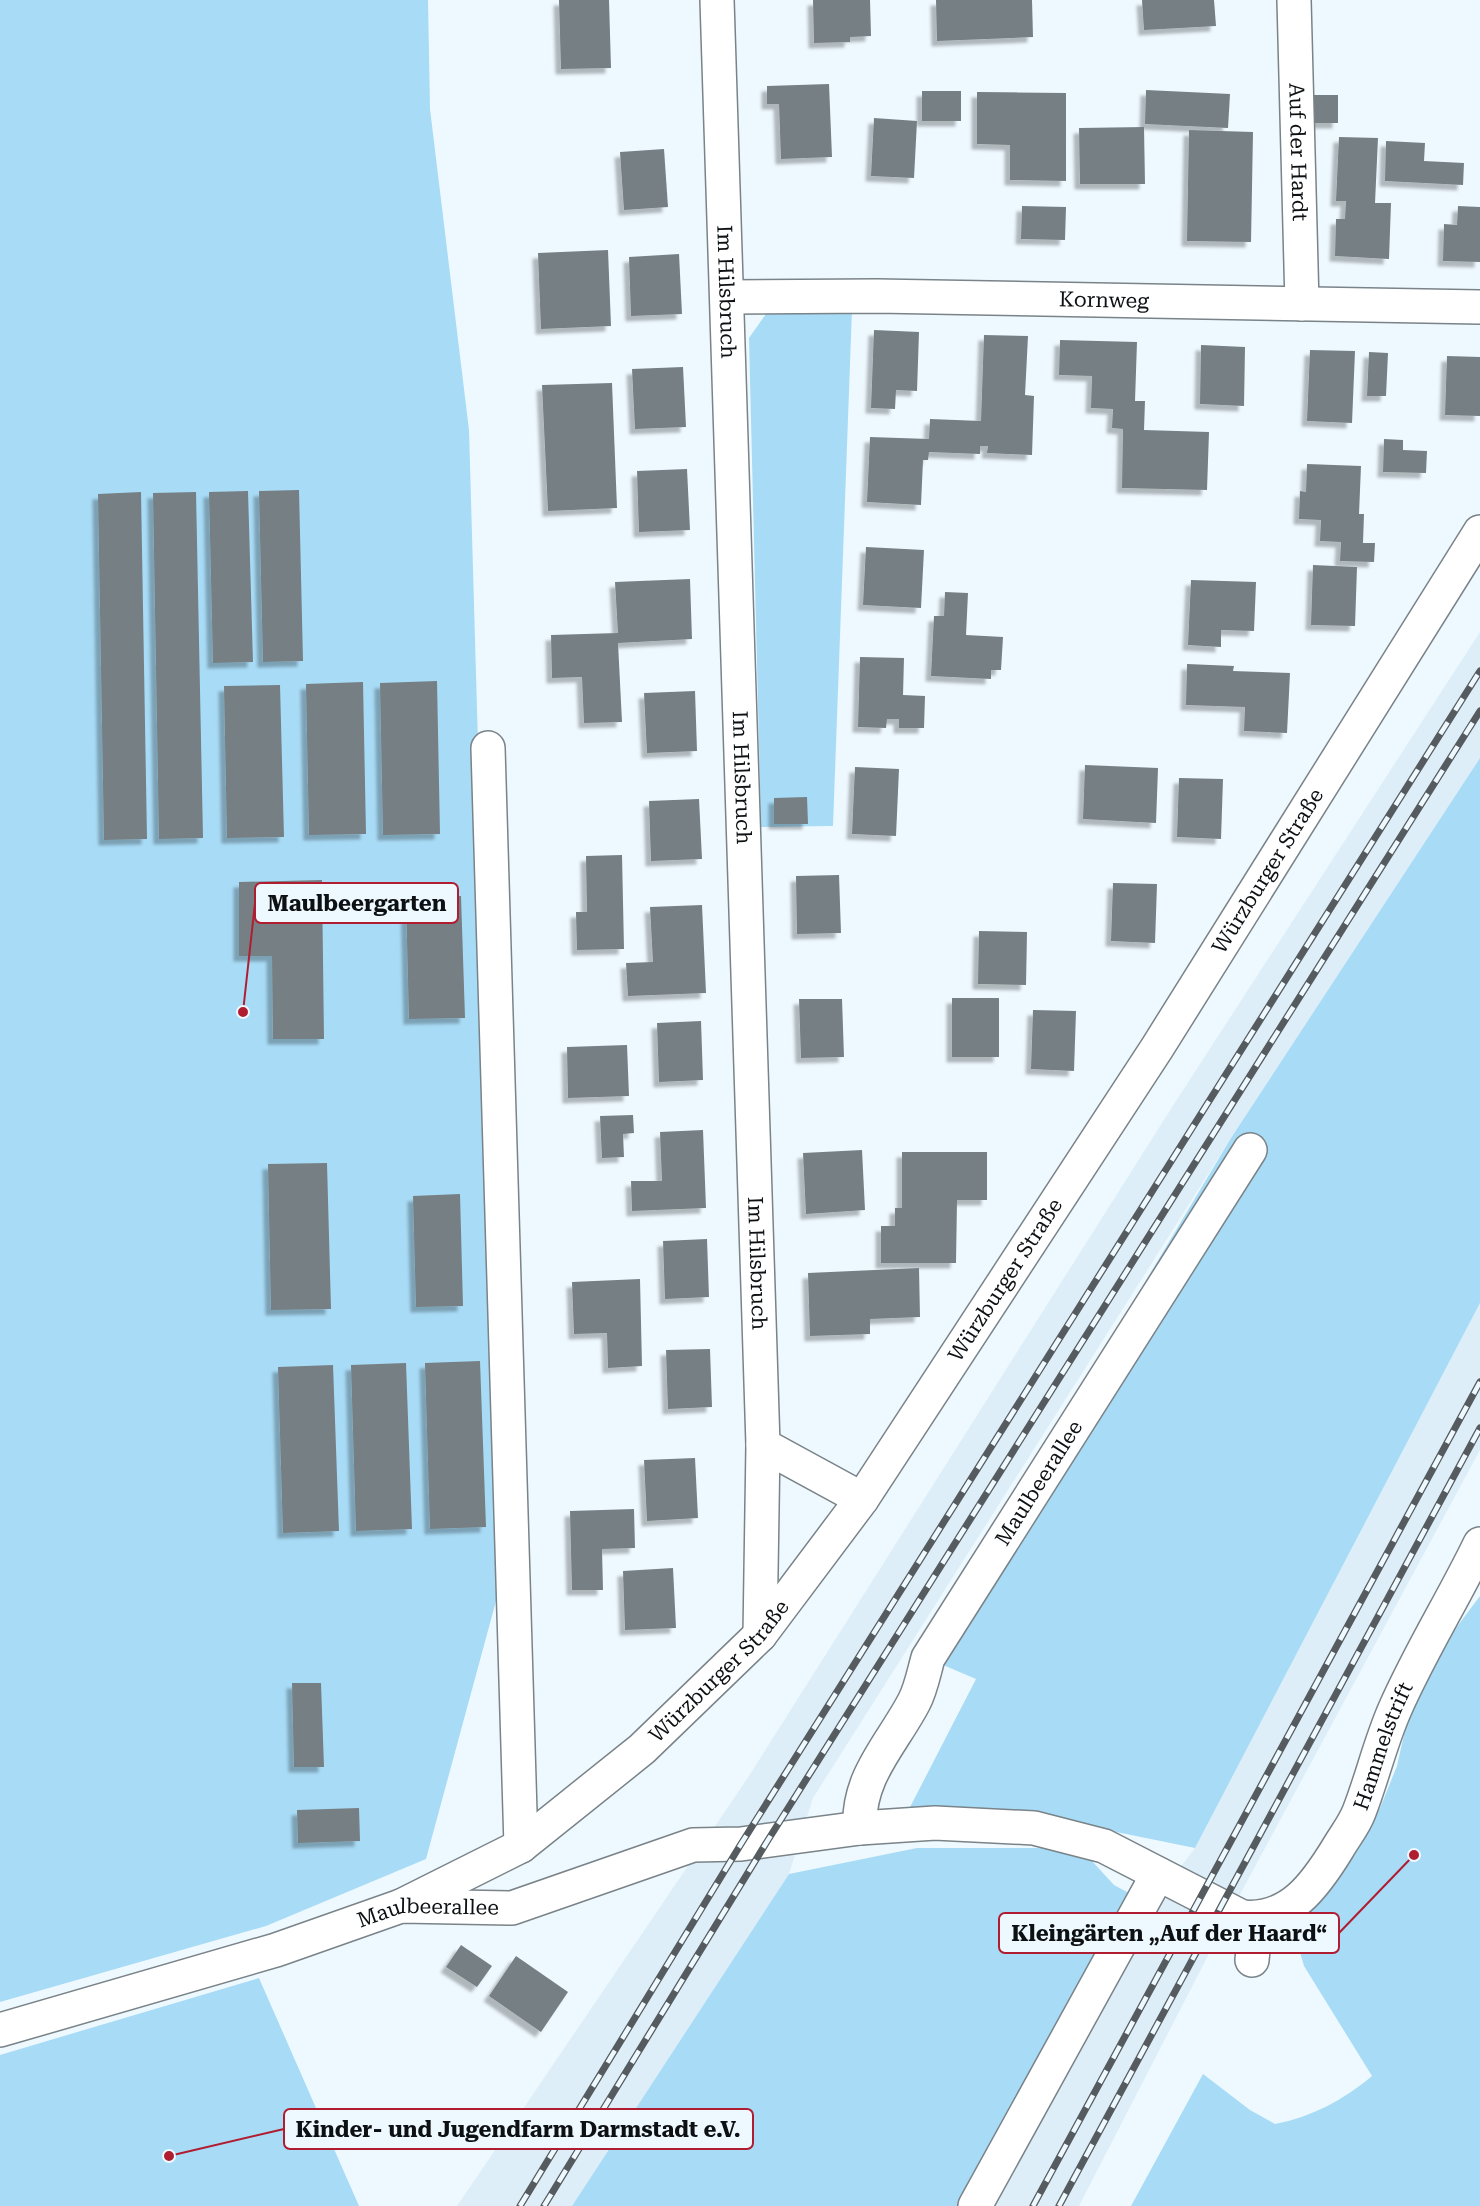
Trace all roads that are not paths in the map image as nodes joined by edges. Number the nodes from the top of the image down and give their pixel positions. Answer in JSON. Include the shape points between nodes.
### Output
{"nodes":[{"id":1,"x":717,"y":0,"type":"edge"},
{"id":2,"x":1294,"y":0,"type":"edge"},
{"id":3,"x":728,"y":297,"type":"junction"},
{"id":4,"x":1302,"y":304,"type":"junction"},
{"id":5,"x":1480,"y":307,"type":"edge"},
{"id":6,"x":1480,"y":532,"type":"edge"},
{"id":7,"x":488,"y":748,"type":"dead end"},
{"id":8,"x":1250,"y":1150,"type":"dead end"},
{"id":9,"x":763,"y":1445,"type":"junction"},
{"id":10,"x":862,"y":1499,"type":"junction"},
{"id":11,"x":1480,"y":1544,"type":"edge"},
{"id":12,"x":760,"y":1635,"type":"junction"},
{"id":13,"x":860,"y":1828,"type":"junction"},
{"id":14,"x":521,"y":1846,"type":"junction"},
{"id":15,"x":1158,"y":1874,"type":"junction"},
{"id":16,"x":401,"y":1906,"type":"junction"},
{"id":17,"x":1256,"y":1918,"type":"junction"},
{"id":18,"x":1252,"y":1960,"type":"dead end"},
{"id":19,"x":0,"y":2030,"type":"edge"},
{"id":20,"x":975,"y":2206,"type":"edge"}],
"edges":[{"from":1,"to":3,"type":"street","name":"Im Hilsbruch"},
{"from":2,"to":4,"type":"street","name":"Auf der Hardt"},
{"from":3,"to":4,"type":"street","name":"Kornweg"},
{"from":3,"to":9,"type":"street","name":"Im Hilsbruch"},
{"from":4,"to":5,"type":"street","name":"Kornweg"},
{"from":6,"to":10,"type":"street","name":"Würzburger Straße","via":[[1157,1048]]},
{"from":7,"to":14,"type":"street"},
{"from":8,"to":13,"type":"street","name":"Maulbeerallee","via":[[928,1658],[915,1700],[866,1782]]},
{"from":9,"to":10,"type":"street"},
{"from":9,"to":12,"type":"street","name":"Im Hilsbruch"},
{"from":10,"to":12,"type":"street","name":"Würzburger Straße"},
{"from":11,"to":17,"type":"street","name":"Hammelstrift","via":[[1394,1712],[1358,1815],[1323,1873],[1297,1903]]},
{"from":12,"to":14,"type":"street","name":"Würzburger Straße","via":[[642,1749]]},
{"from":13,"to":15,"type":"street","name":"Maulbeerallee","via":[[935,1823],[1034,1828],[1104,1846]]},
{"from":13,"to":16,"type":"street","name":"Maulbeerallee","via":[[741,1844],[693,1845],[512,1908]]},
{"from":14,"to":16,"type":"street","name":"Würzburger Straße"},
{"from":15,"to":17,"type":"street","name":"Maulbeerallee","via":[[1219,1907],[1242,1917]]},
{"from":15,"to":20,"type":"street"},
{"from":16,"to":19,"type":"street","name":"Maulbeerallee","via":[[276,1950]]},
{"from":17,"to":18,"type":"street"}]}
